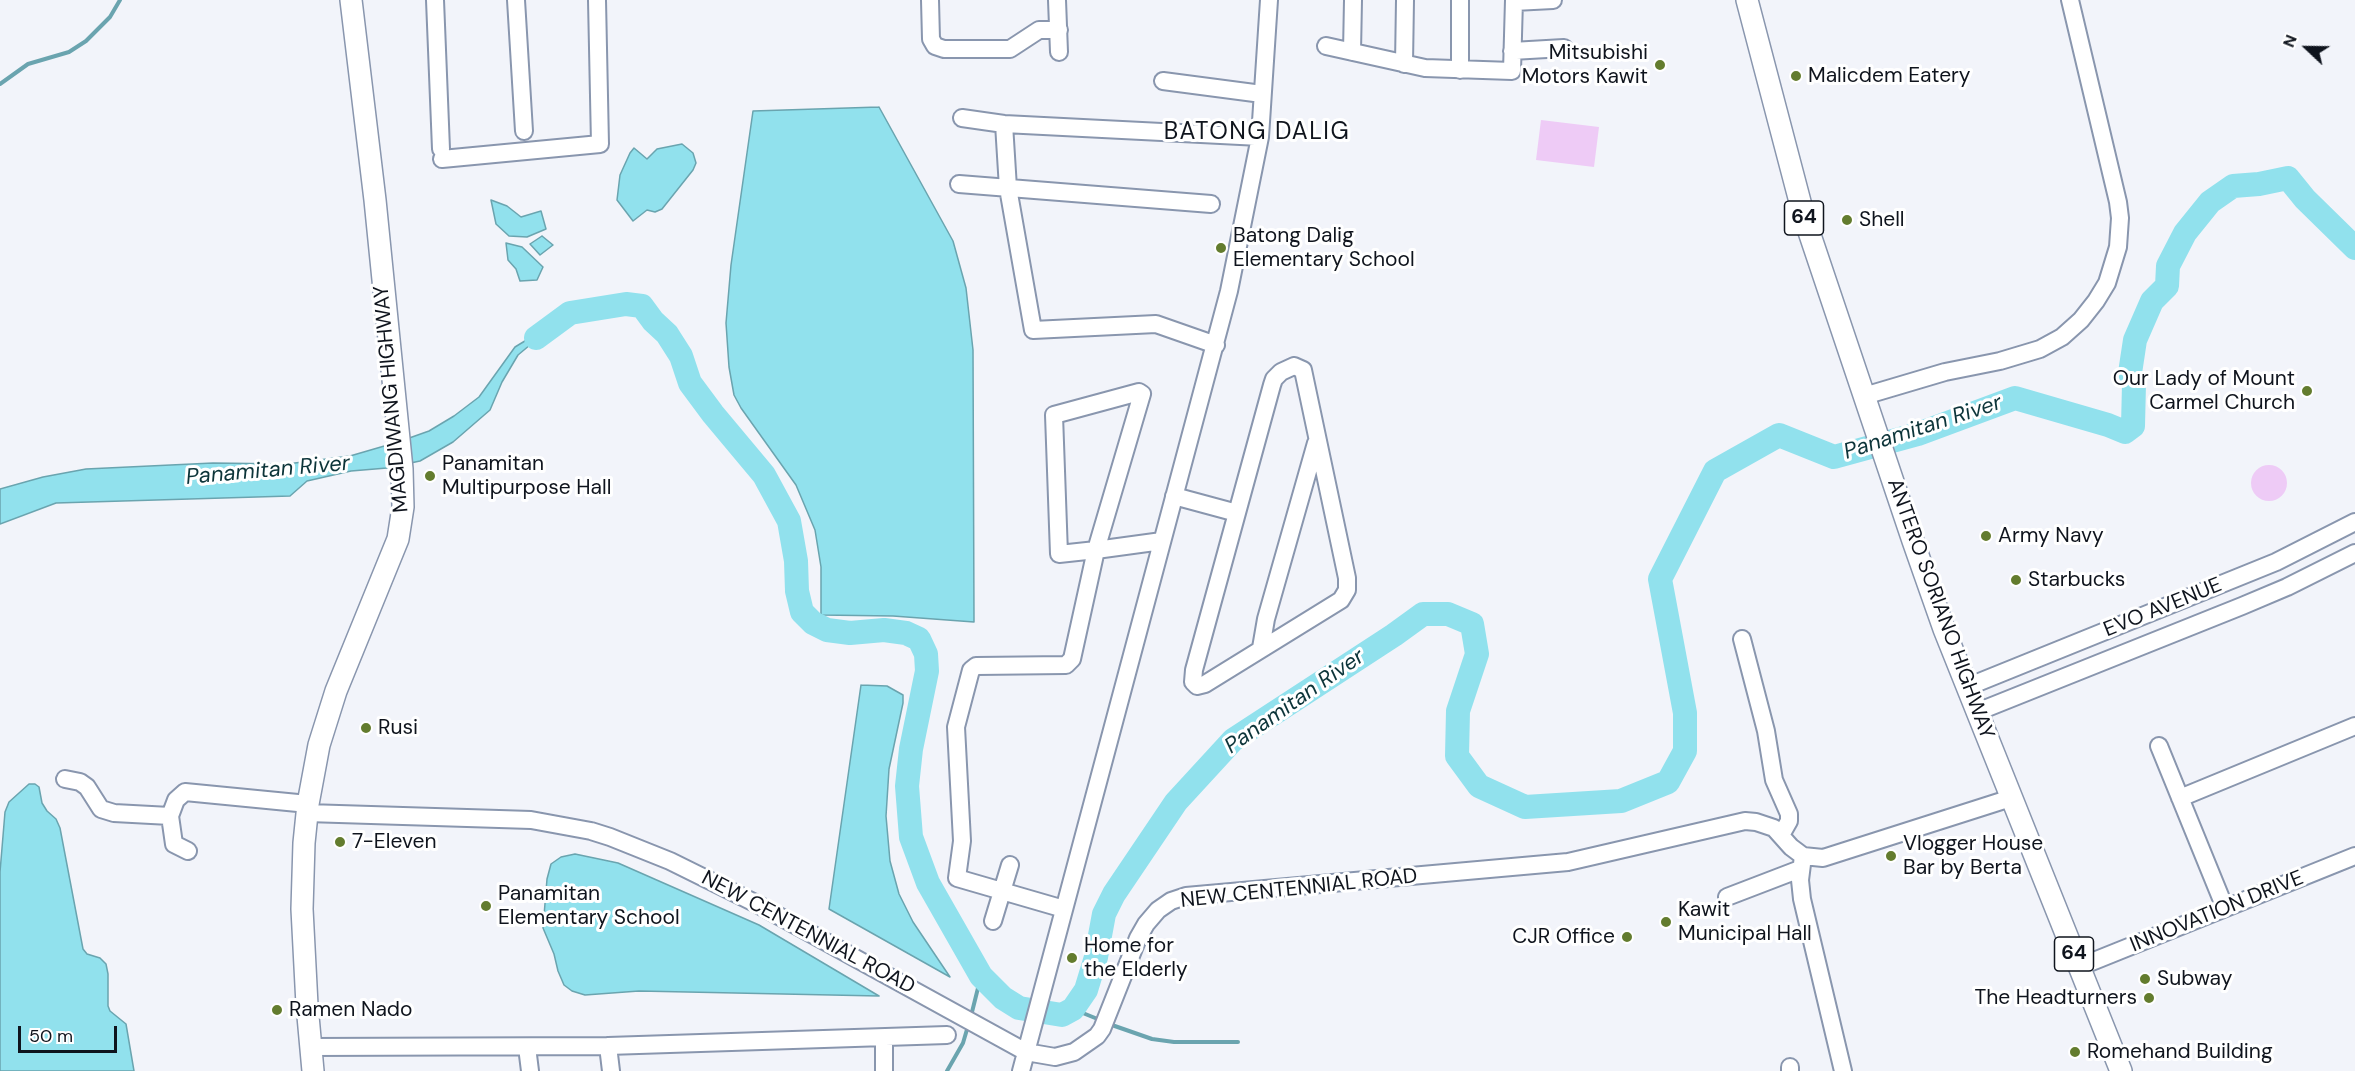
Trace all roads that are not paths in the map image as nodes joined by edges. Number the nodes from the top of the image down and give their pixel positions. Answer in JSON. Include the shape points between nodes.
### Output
{"nodes":[{"id":1,"x":351,"y":0,"type":"edge"},
{"id":2,"x":435,"y":0,"type":"edge"},
{"id":3,"x":516,"y":0,"type":"edge"},
{"id":4,"x":597,"y":0,"type":"edge"},
{"id":5,"x":930,"y":0,"type":"edge"},
{"id":6,"x":1057,"y":0,"type":"edge"},
{"id":7,"x":1269,"y":0,"type":"edge"},
{"id":8,"x":1353,"y":0,"type":"edge"},
{"id":9,"x":1405,"y":0,"type":"edge"},
{"id":10,"x":1460,"y":0,"type":"edge"},
{"id":11,"x":1552,"y":0,"type":"edge"},
{"id":12,"x":1747,"y":0,"type":"edge"},
{"id":13,"x":2070,"y":0,"type":"edge"},
{"id":14,"x":1514,"y":1,"type":"edge"},
{"id":15,"x":1059,"y":30,"type":"junction"},
{"id":16,"x":1326,"y":46,"type":"dead end"},
{"id":17,"x":1564,"y":48,"type":"dead end"},
{"id":18,"x":1512,"y":51,"type":"junction"},
{"id":19,"x":1059,"y":52,"type":"dead end"},
{"id":20,"x":1352,"y":52,"type":"junction"},
{"id":21,"x":1404,"y":64,"type":"junction"},
{"id":22,"x":1460,"y":70,"type":"junction"},
{"id":23,"x":1163,"y":81,"type":"dead end"},
{"id":24,"x":1262,"y":94,"type":"junction"},
{"id":25,"x":962,"y":118,"type":"dead end"},
{"id":26,"x":1004,"y":124,"type":"junction"},
{"id":27,"x":524,"y":131,"type":"dead end"},
{"id":28,"x":1260,"y":137,"type":"junction"},
{"id":29,"x":958,"y":184,"type":"dead end"},
{"id":30,"x":1008,"y":188,"type":"junction"},
{"id":31,"x":1211,"y":204,"type":"dead end"},
{"id":32,"x":1216,"y":345,"type":"junction"},
{"id":33,"x":1864,"y":396,"type":"junction"},
{"id":34,"x":1317,"y":441,"type":"junction"},
{"id":35,"x":1174,"y":496,"type":"junction"},
{"id":36,"x":1237,"y":513,"type":"junction"},
{"id":37,"x":2355,"y":522,"type":"edge"},
{"id":38,"x":2331,"y":536,"type":"junction"},
{"id":39,"x":1162,"y":542,"type":"junction"},
{"id":40,"x":1096,"y":550,"type":"junction"},
{"id":41,"x":2349,"y":556,"type":"edge"},
{"id":42,"x":1742,"y":639,"type":"dead end"},
{"id":43,"x":1261,"y":648,"type":"junction"},
{"id":44,"x":1967,"y":687,"type":"junction"},
{"id":45,"x":1977,"y":712,"type":"junction"},
{"id":46,"x":2355,"y":726,"type":"edge"},
{"id":47,"x":2159,"y":746,"type":"dead end"},
{"id":48,"x":65,"y":778,"type":"dead end"},
{"id":49,"x":2012,"y":798,"type":"junction"},
{"id":50,"x":2180,"y":798,"type":"junction"},
{"id":51,"x":308,"y":808,"type":"junction"},
{"id":52,"x":170,"y":816,"type":"junction"},
{"id":53,"x":1781,"y":835,"type":"junction"},
{"id":54,"x":188,"y":851,"type":"dead end"},
{"id":55,"x":2355,"y":856,"type":"edge"},
{"id":56,"x":1802,"y":863,"type":"junction"},
{"id":57,"x":1010,"y":865,"type":"dead end"},
{"id":58,"x":1002,"y":890,"type":"junction"},
{"id":59,"x":1727,"y":897,"type":"dead end"},
{"id":60,"x":2225,"y":908,"type":"junction"},
{"id":61,"x":1064,"y":909,"type":"junction"},
{"id":62,"x":993,"y":921,"type":"dead end"},
{"id":63,"x":2079,"y":967,"type":"junction"},
{"id":64,"x":947,"y":1035,"type":"dead end"},
{"id":65,"x":884,"y":1038,"type":"junction"},
{"id":66,"x":608,"y":1046,"type":"junction"},
{"id":67,"x":310,"y":1047,"type":"junction"},
{"id":68,"x":527,"y":1047,"type":"junction"},
{"id":69,"x":1026,"y":1052,"type":"junction"},
{"id":70,"x":313,"y":1071,"type":"edge"},
{"id":71,"x":530,"y":1071,"type":"edge"},
{"id":72,"x":611,"y":1071,"type":"edge"},
{"id":73,"x":884,"y":1071,"type":"edge"},
{"id":74,"x":1021,"y":1071,"type":"edge"},
{"id":75,"x":1843,"y":1071,"type":"edge"},
{"id":76,"x":2121,"y":1071,"type":"edge"}],
"edges":[{"from":1,"to":51,"type":"main road","name":"MAGDIWANG HIGHWAY","via":[[375,200],[404,507],[401,531],[336,690],[319,746]]},
{"from":2,"to":4,"type":"street","via":[[442,154],[600,144]]},
{"from":3,"to":27,"type":"street"},
{"from":5,"to":15,"type":"street","via":[[931,39],[935,46],[944,49],[1010,49],[1039,30]]},
{"from":6,"to":15,"type":"street"},
{"from":7,"to":24,"type":"street"},
{"from":8,"to":20,"type":"street"},
{"from":9,"to":21,"type":"street"},
{"from":10,"to":22,"type":"street"},
{"from":11,"to":14,"type":"street"},
{"from":12,"to":33,"type":"main road","name":"ANTERO SORIANO HIGHWAY","number":"64","via":[[1804,217]]},
{"from":13,"to":33,"type":"street","via":[[2120,218],[2115,260],[2102,293],[2072,329],[2040,349]]},
{"from":14,"to":18,"type":"street"},
{"from":15,"to":19,"type":"street"},
{"from":16,"to":20,"type":"street"},
{"from":17,"to":18,"type":"street"},
{"from":18,"to":22,"type":"street","via":[[1512,71]]},
{"from":20,"to":21,"type":"street"},
{"from":21,"to":22,"type":"street"},
{"from":23,"to":24,"type":"street"},
{"from":24,"to":28,"type":"street"},
{"from":25,"to":26,"type":"street"},
{"from":26,"to":28,"type":"street"},
{"from":26,"to":30,"type":"street"},
{"from":28,"to":32,"type":"street"},
{"from":29,"to":30,"type":"street"},
{"from":30,"to":31,"type":"street"},
{"from":30,"to":32,"type":"street","via":[[1033,330],[1156,324]]},
{"from":32,"to":35,"type":"street"},
{"from":33,"to":44,"type":"main road","name":"ANTERO SORIANO HIGHWAY","number":"64"},
{"from":34,"to":36,"type":"street","via":[[1303,370],[1294,366],[1274,379]]},
{"from":34,"to":43,"type":"street"},
{"from":34,"to":43,"type":"street","via":[[1347,590],[1341,600]]},
{"from":35,"to":36,"type":"street"},
{"from":35,"to":39,"type":"street"},
{"from":36,"to":43,"type":"street","via":[[1193,682],[1197,686],[1205,684]]},
{"from":37,"to":38,"type":"street","name":"EVO AVENUE"},
{"from":38,"to":41,"type":"street"},
{"from":38,"to":44,"type":"street","name":"EVO AVENUE","via":[[2232,581]]},
{"from":39,"to":40,"type":"street"},
{"from":39,"to":61,"type":"street"},
{"from":40,"to":40,"type":"street","via":[[1142,394],[1139,392],[1054,415],[1059,554]]},
{"from":40,"to":58,"type":"street","via":[[1072,659],[1066,665],[976,666],[971,670],[956,728],[962,841],[957,878]]},
{"from":41,"to":45,"type":"street","name":"EVO AVENUE","via":[[2242,606]]},
{"from":42,"to":53,"type":"street","via":[[1766,731],[1774,780],[1789,814]]},
{"from":44,"to":45,"type":"main road","name":"ANTERO SORIANO HIGHWAY","number":"64"},
{"from":45,"to":49,"type":"main road","name":"ANTERO SORIANO HIGHWAY","number":"64"},
{"from":46,"to":50,"type":"street"},
{"from":47,"to":50,"type":"street"},
{"from":48,"to":52,"type":"street","via":[[80,782],[101,808],[114,813]]},
{"from":49,"to":56,"type":"street"},
{"from":49,"to":63,"type":"main road","name":"ANTERO SORIANO HIGHWAY","number":"64"},
{"from":50,"to":60,"type":"street"},
{"from":51,"to":52,"type":"street","name":"NEW CENTENNIAL ROAD","via":[[185,792],[176,800]]},
{"from":51,"to":67,"type":"main road","name":"MAGDIWANG HIGHWAY","via":[[302,909]]},
{"from":51,"to":69,"type":"street","name":"NEW CENTENNIAL ROAD","via":[[531,820],[591,831],[716,883]]},
{"from":52,"to":54,"type":"street","via":[[174,844]]},
{"from":53,"to":56,"type":"street","name":"NEW CENTENNIAL ROAD"},
{"from":53,"to":69,"type":"street","name":"NEW CENTENNIAL ROAD","via":[[1766,824],[1745,821],[1568,862],[1186,896],[1158,910],[1146,924],[1105,1023],[1083,1048],[1045,1057]]},
{"from":55,"to":60,"type":"street","name":"INNOVATION DRIVE"},
{"from":56,"to":59,"type":"street"},
{"from":56,"to":75,"type":"street","via":[[1802,899]]},
{"from":57,"to":58,"type":"street"},
{"from":58,"to":61,"type":"street"},
{"from":58,"to":62,"type":"street"},
{"from":60,"to":63,"type":"street","name":"INNOVATION DRIVE"},
{"from":61,"to":69,"type":"street"},
{"from":63,"to":76,"type":"main road","name":"ANTERO SORIANO HIGHWAY","number":"64"},
{"from":64,"to":65,"type":"street"},
{"from":65,"to":66,"type":"street"},
{"from":65,"to":73,"type":"street"},
{"from":66,"to":68,"type":"street"},
{"from":66,"to":72,"type":"street"},
{"from":67,"to":68,"type":"street"},
{"from":67,"to":70,"type":"main road","name":"MAGDIWANG HIGHWAY"},
{"from":68,"to":71,"type":"street"},
{"from":69,"to":74,"type":"street"}]}
